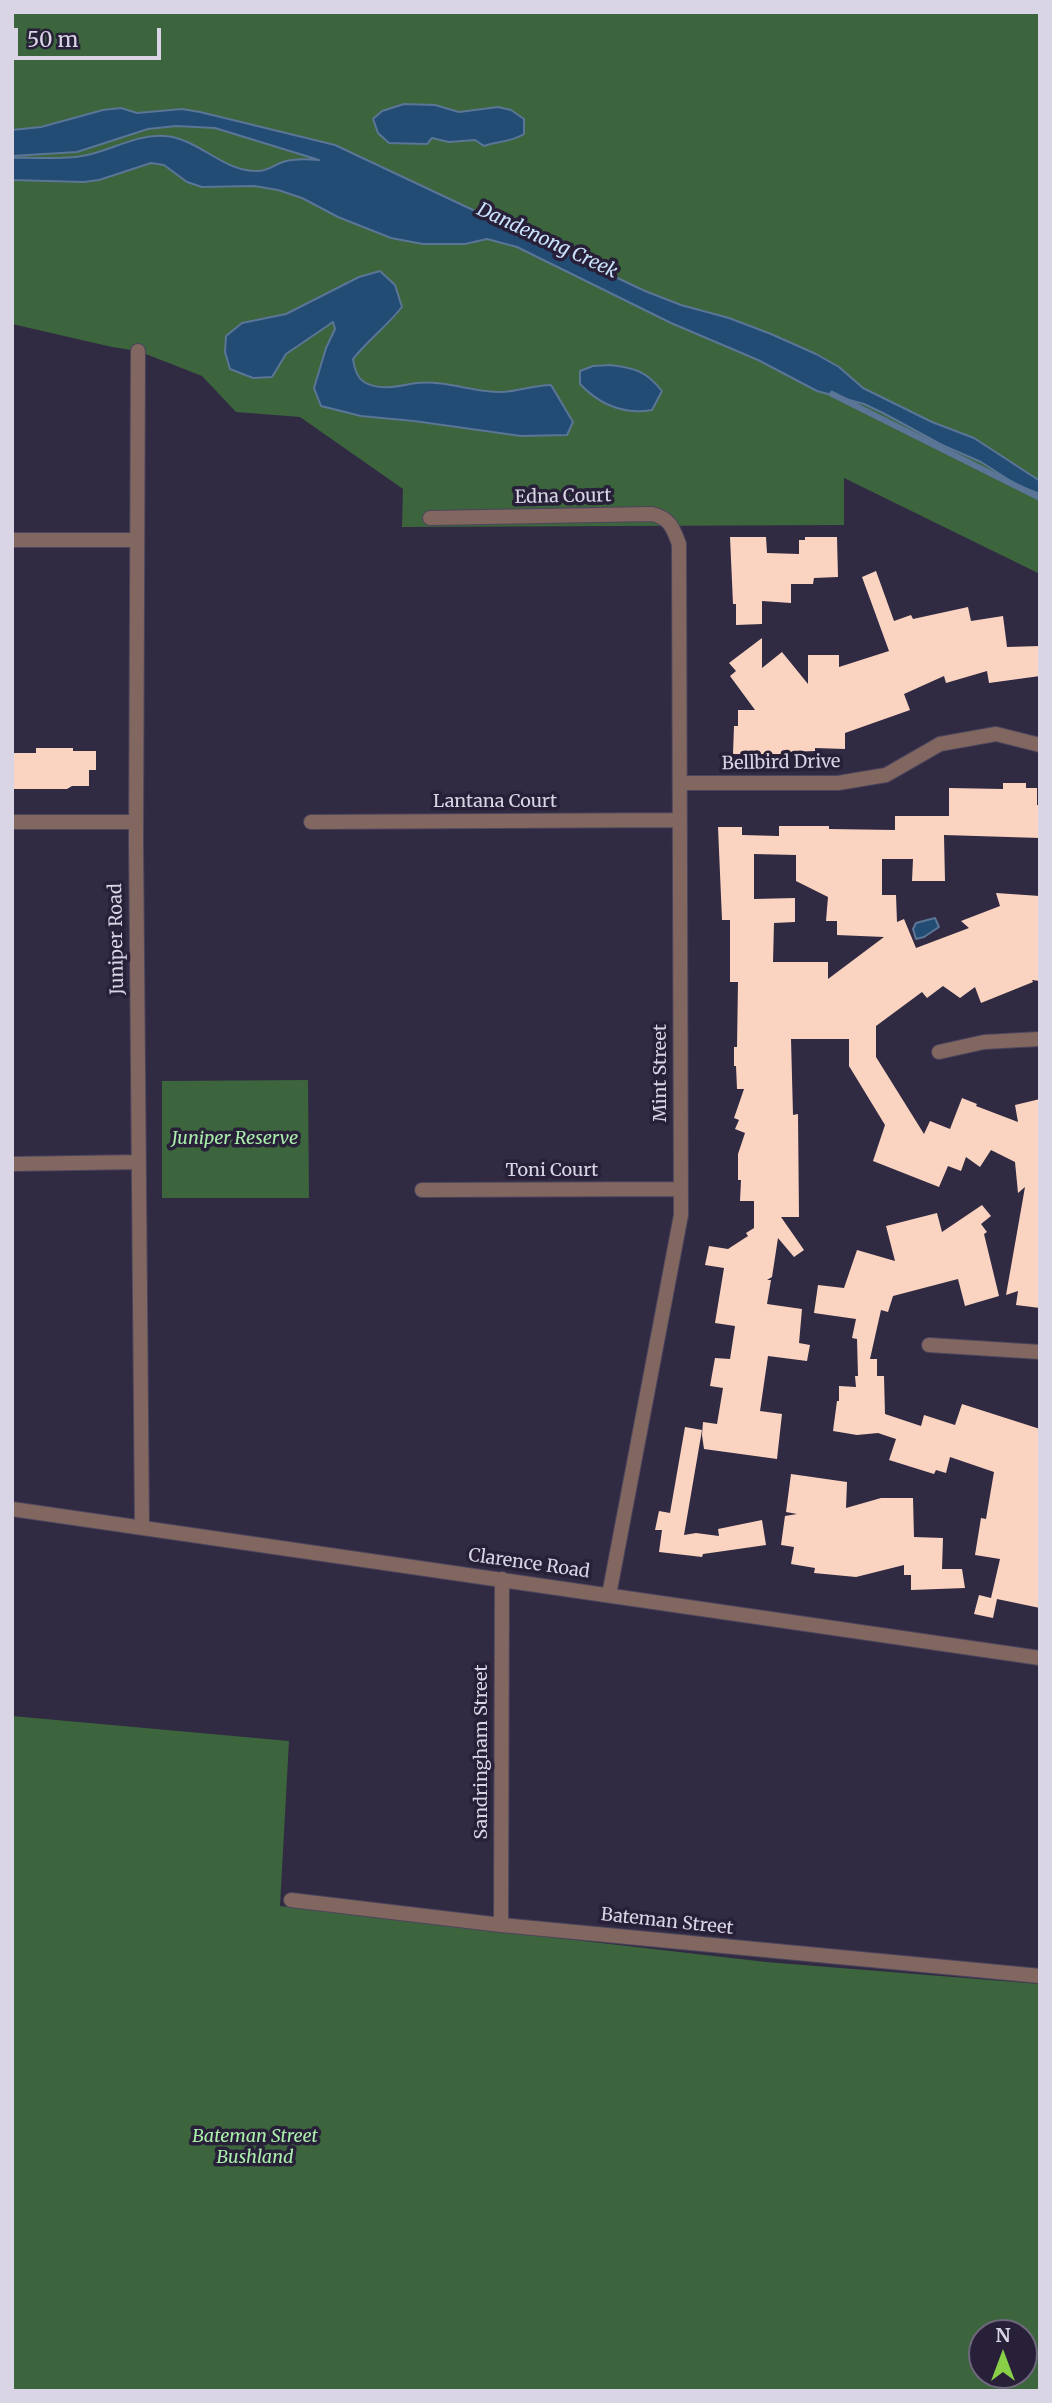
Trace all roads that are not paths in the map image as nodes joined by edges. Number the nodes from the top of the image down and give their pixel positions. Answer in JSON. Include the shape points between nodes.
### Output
{"nodes":[{"id":1,"x":138,"y":351,"type":"dead end"},
{"id":2,"x":430,"y":518,"type":"dead end"},
{"id":3,"x":12,"y":540,"type":"edge"},
{"id":4,"x":137,"y":540,"type":"junction"},
{"id":5,"x":679,"y":544,"type":"joint"},
{"id":6,"x":1040,"y":745,"type":"edge"},
{"id":7,"x":680,"y":783,"type":"junction"},
{"id":8,"x":679,"y":820,"type":"junction"},
{"id":9,"x":12,"y":822,"type":"edge"},
{"id":10,"x":136,"y":822,"type":"junction"},
{"id":11,"x":311,"y":822,"type":"dead end"},
{"id":12,"x":1040,"y":1039,"type":"edge"},
{"id":13,"x":939,"y":1052,"type":"dead end"},
{"id":14,"x":138,"y":1162,"type":"junction"},
{"id":15,"x":12,"y":1164,"type":"edge"},
{"id":16,"x":681,"y":1189,"type":"junction"},
{"id":17,"x":422,"y":1190,"type":"dead end"},
{"id":18,"x":929,"y":1346,"type":"dead end"},
{"id":19,"x":1040,"y":1352,"type":"edge"},
{"id":20,"x":12,"y":1509,"type":"edge"},
{"id":21,"x":142,"y":1528,"type":"junction"},
{"id":22,"x":502,"y":1579,"type":"junction"},
{"id":23,"x":609,"y":1595,"type":"junction"},
{"id":24,"x":1040,"y":1658,"type":"edge"},
{"id":25,"x":291,"y":1900,"type":"dead end"},
{"id":26,"x":501,"y":1925,"type":"junction"},
{"id":27,"x":1040,"y":1976,"type":"edge"}],
"edges":[{"from":1,"to":4,"type":"street","name":"Juniper Road"},
{"from":2,"to":5,"type":"street","name":"Edna Court","via":[[652,514],[669,522]]},
{"from":3,"to":4,"type":"street"},
{"from":4,"to":10,"type":"street","name":"Juniper Road"},
{"from":5,"to":7,"type":"street","name":"Mint Street"},
{"from":6,"to":7,"type":"street","name":"Bellbird Drive","via":[[996,734],[940,744],[886,775],[838,783]]},
{"from":7,"to":8,"type":"street","name":"Mint Street"},
{"from":8,"to":11,"type":"street","name":"Lantana Court"},
{"from":8,"to":16,"type":"street","name":"Mint Street"},
{"from":9,"to":10,"type":"street"},
{"from":10,"to":14,"type":"street","name":"Juniper Road"},
{"from":12,"to":13,"type":"street","via":[[984,1042]]},
{"from":14,"to":15,"type":"street"},
{"from":14,"to":21,"type":"street","name":"Juniper Road"},
{"from":16,"to":17,"type":"street","name":"Toni Court"},
{"from":16,"to":23,"type":"street","name":"Mint Street","via":[[681,1215]]},
{"from":18,"to":19,"type":"street"},
{"from":20,"to":21,"type":"street","name":"Clarence Road"},
{"from":21,"to":22,"type":"street","name":"Clarence Road"},
{"from":22,"to":23,"type":"street","name":"Clarence Road"},
{"from":22,"to":26,"type":"street","name":"Sandringham Street"},
{"from":23,"to":24,"type":"street","name":"Clarence Road"},
{"from":25,"to":26,"type":"street","name":"Bateman Street"},
{"from":26,"to":27,"type":"street","name":"Bateman Street"}]}
